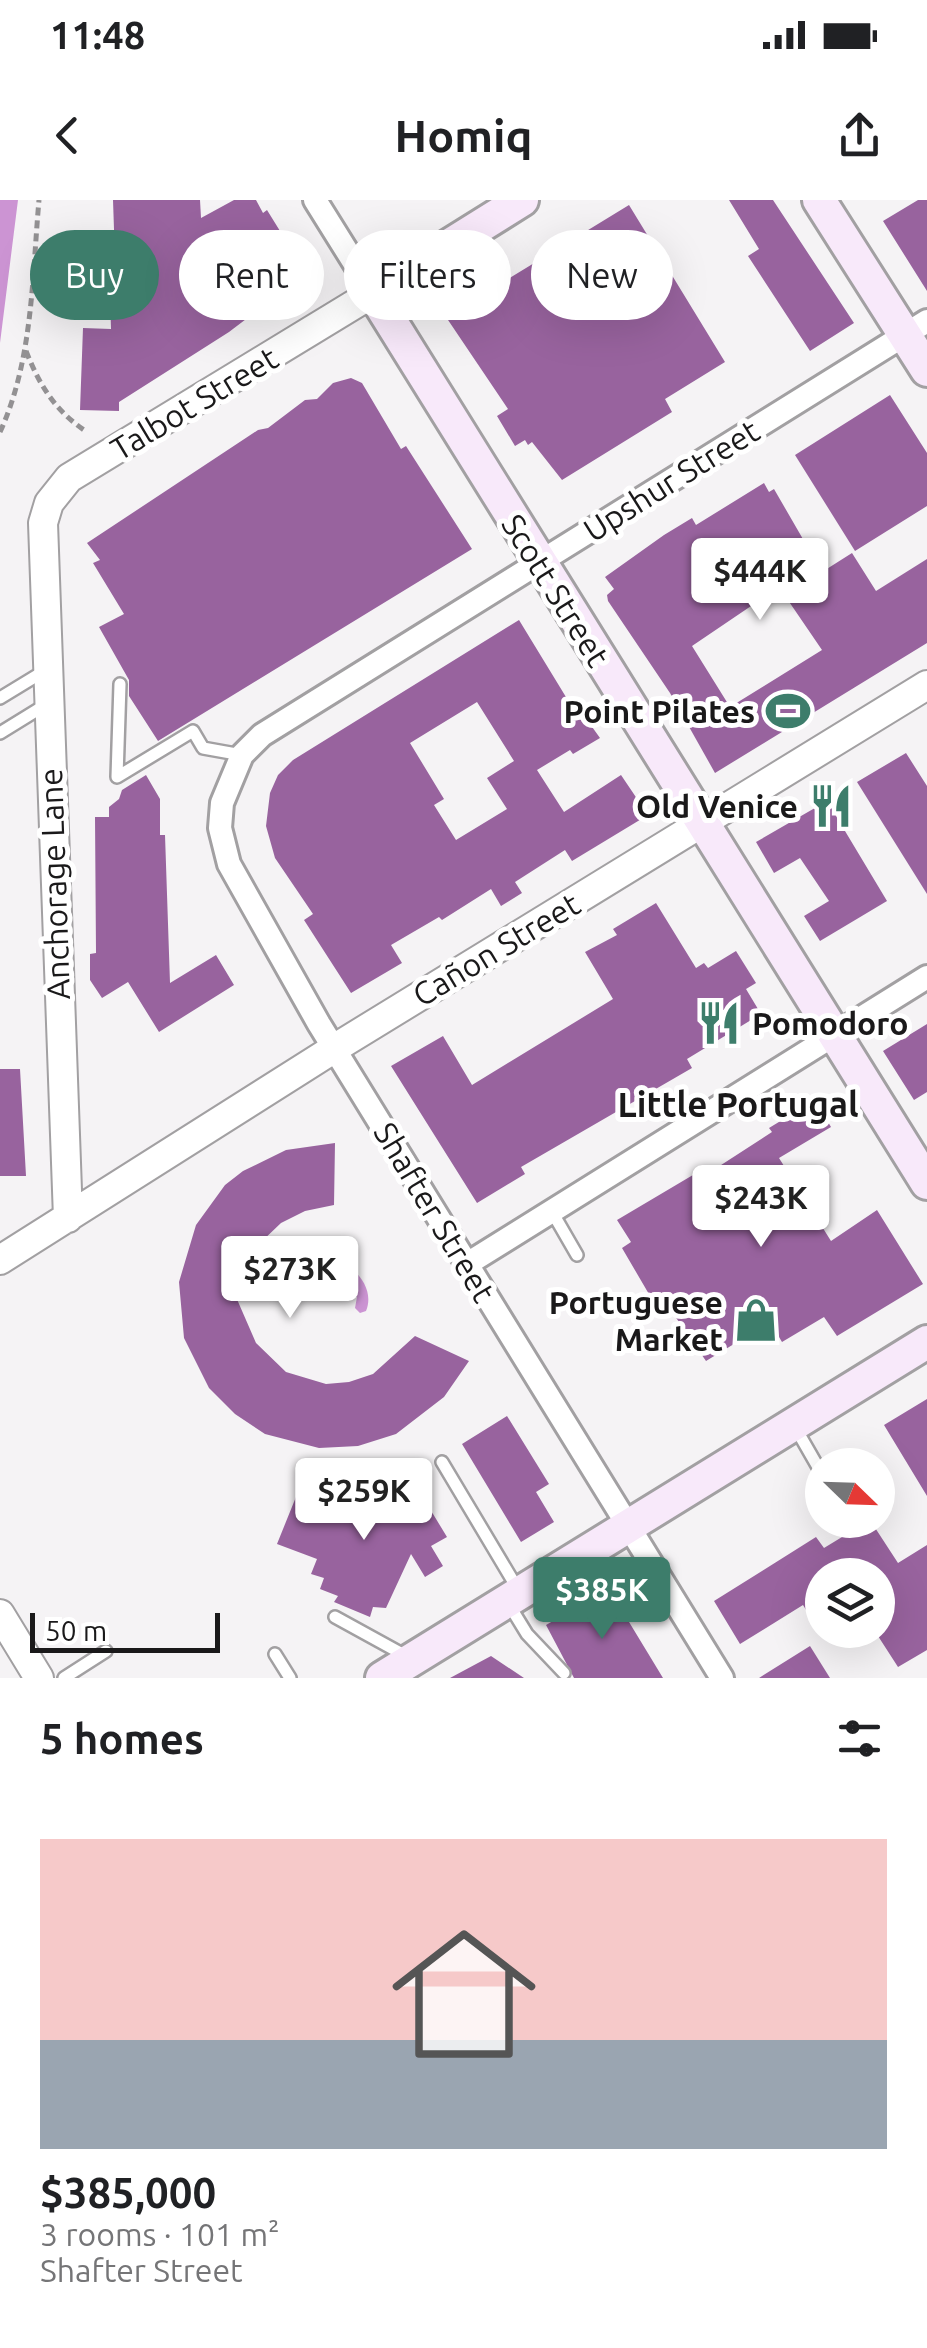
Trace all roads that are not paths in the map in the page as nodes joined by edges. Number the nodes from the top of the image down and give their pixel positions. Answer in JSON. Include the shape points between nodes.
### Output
{"nodes":[{"id":1,"x":315,"y":200,"type":"edge"},
{"id":2,"x":522,"y":200,"type":"edge"},
{"id":3,"x":819,"y":200,"type":"edge"},
{"id":4,"x":474,"y":230,"type":"edge"},
{"id":5,"x":344,"y":247,"type":"edge"},
{"id":6,"x":344,"y":312,"type":"edge"},
{"id":7,"x":389,"y":320,"type":"edge"},
{"id":8,"x":916,"y":328,"type":"edge"},
{"id":9,"x":927,"y":370,"type":"edge"},
{"id":10,"x":69,"y":478,"type":"joint"},
{"id":11,"x":539,"y":562,"type":"junction"},
{"id":12,"x":46,"y":670,"type":"junction"},
{"id":13,"x":120,"y":684,"type":"dead end"},
{"id":14,"x":927,"y":685,"type":"edge"},
{"id":15,"x":0,"y":698,"type":"edge"},
{"id":16,"x":47,"y":704,"type":"junction"},
{"id":17,"x":0,"y":733,"type":"edge"},
{"id":18,"x":262,"y":735,"type":"joint"},
{"id":19,"x":242,"y":755,"type":"junction"},
{"id":20,"x":703,"y":824,"type":"junction"},
{"id":21,"x":927,"y":977,"type":"edge"},
{"id":22,"x":834,"y":1033,"type":"junction"},
{"id":23,"x":336,"y":1048,"type":"junction"},
{"id":24,"x":927,"y":1183,"type":"edge"},
{"id":25,"x":551,"y":1210,"type":"junction"},
{"id":26,"x":68,"y":1218,"type":"junction"},
{"id":27,"x":577,"y":1255,"type":"dead end"},
{"id":28,"x":0,"y":1260,"type":"edge"},
{"id":29,"x":467,"y":1264,"type":"junction"},
{"id":30,"x":927,"y":1342,"type":"edge"},
{"id":31,"x":792,"y":1424,"type":"junction"},
{"id":32,"x":806,"y":1448,"type":"edge"},
{"id":33,"x":442,"y":1462,"type":"dead end"},
{"id":34,"x":628,"y":1524,"type":"junction"},
{"id":35,"x":512,"y":1595,"type":"junction"},
{"id":36,"x":336,"y":1616,"type":"dead end"},
{"id":37,"x":2,"y":1622,"type":"edge"},
{"id":38,"x":106,"y":1651,"type":"dead end"},
{"id":39,"x":276,"y":1654,"type":"dead end"},
{"id":40,"x":410,"y":1658,"type":"junction"},
{"id":41,"x":564,"y":1672,"type":"dead end"},
{"id":42,"x":39,"y":1678,"type":"edge"},
{"id":43,"x":64,"y":1678,"type":"edge"},
{"id":44,"x":290,"y":1678,"type":"edge"},
{"id":45,"x":382,"y":1678,"type":"edge"},
{"id":46,"x":722,"y":1678,"type":"edge"}],
"edges":[{"from":1,"to":5,"type":"street","name":"Scott Street"},
{"from":2,"to":4,"type":"main road","name":"Talbot Street"},
{"from":3,"to":8,"type":"main road"},
{"from":6,"to":10,"type":"street","name":"Talbot Street"},
{"from":7,"to":11,"type":"main road","name":"Scott Street"},
{"from":8,"to":9,"type":"main road"},
{"from":8,"to":11,"type":"street","name":"Upshur Street"},
{"from":10,"to":12,"type":"street","name":"Anchorage Lane","via":[[48,502],[43,524]]},
{"from":11,"to":18,"type":"street","name":"Upshur Street"},
{"from":11,"to":20,"type":"main road","name":"Scott Street"},
{"from":12,"to":15,"type":"lane"},
{"from":12,"to":16,"type":"street","name":"Anchorage Lane"},
{"from":13,"to":19,"type":"lane","via":[[116,777],[193,730],[202,748]]},
{"from":14,"to":20,"type":"street","name":"Cañon Street"},
{"from":16,"to":17,"type":"lane"},
{"from":16,"to":26,"type":"street","name":"Anchorage Lane"},
{"from":18,"to":19,"type":"street","name":"Shafter Street"},
{"from":19,"to":23,"type":"street","name":"Shafter Street","via":[[222,802],[229,864]]},
{"from":20,"to":22,"type":"main road","name":"Scott Street"},
{"from":20,"to":23,"type":"street","name":"Cañon Street"},
{"from":21,"to":22,"type":"street"},
{"from":22,"to":24,"type":"main road","name":"Scott Street"},
{"from":22,"to":25,"type":"street"},
{"from":23,"to":26,"type":"street","name":"Cañon Street"},
{"from":23,"to":29,"type":"street","name":"Shafter Street"},
{"from":25,"to":27,"type":"lane"},
{"from":25,"to":29,"type":"street"},
{"from":26,"to":28,"type":"street"},
{"from":29,"to":34,"type":"street","name":"Shafter Street"},
{"from":30,"to":31,"type":"main road"},
{"from":31,"to":32,"type":"lane"},
{"from":31,"to":34,"type":"main road"},
{"from":33,"to":35,"type":"lane"},
{"from":34,"to":35,"type":"main road"},
{"from":34,"to":46,"type":"street","name":"Shafter Street"},
{"from":35,"to":40,"type":"main road"},
{"from":35,"to":41,"type":"lane","via":[[527,1634]]},
{"from":36,"to":40,"type":"lane"},
{"from":37,"to":42,"type":"street"},
{"from":38,"to":43,"type":"lane"},
{"from":39,"to":44,"type":"lane"},
{"from":40,"to":45,"type":"main road"}]}
